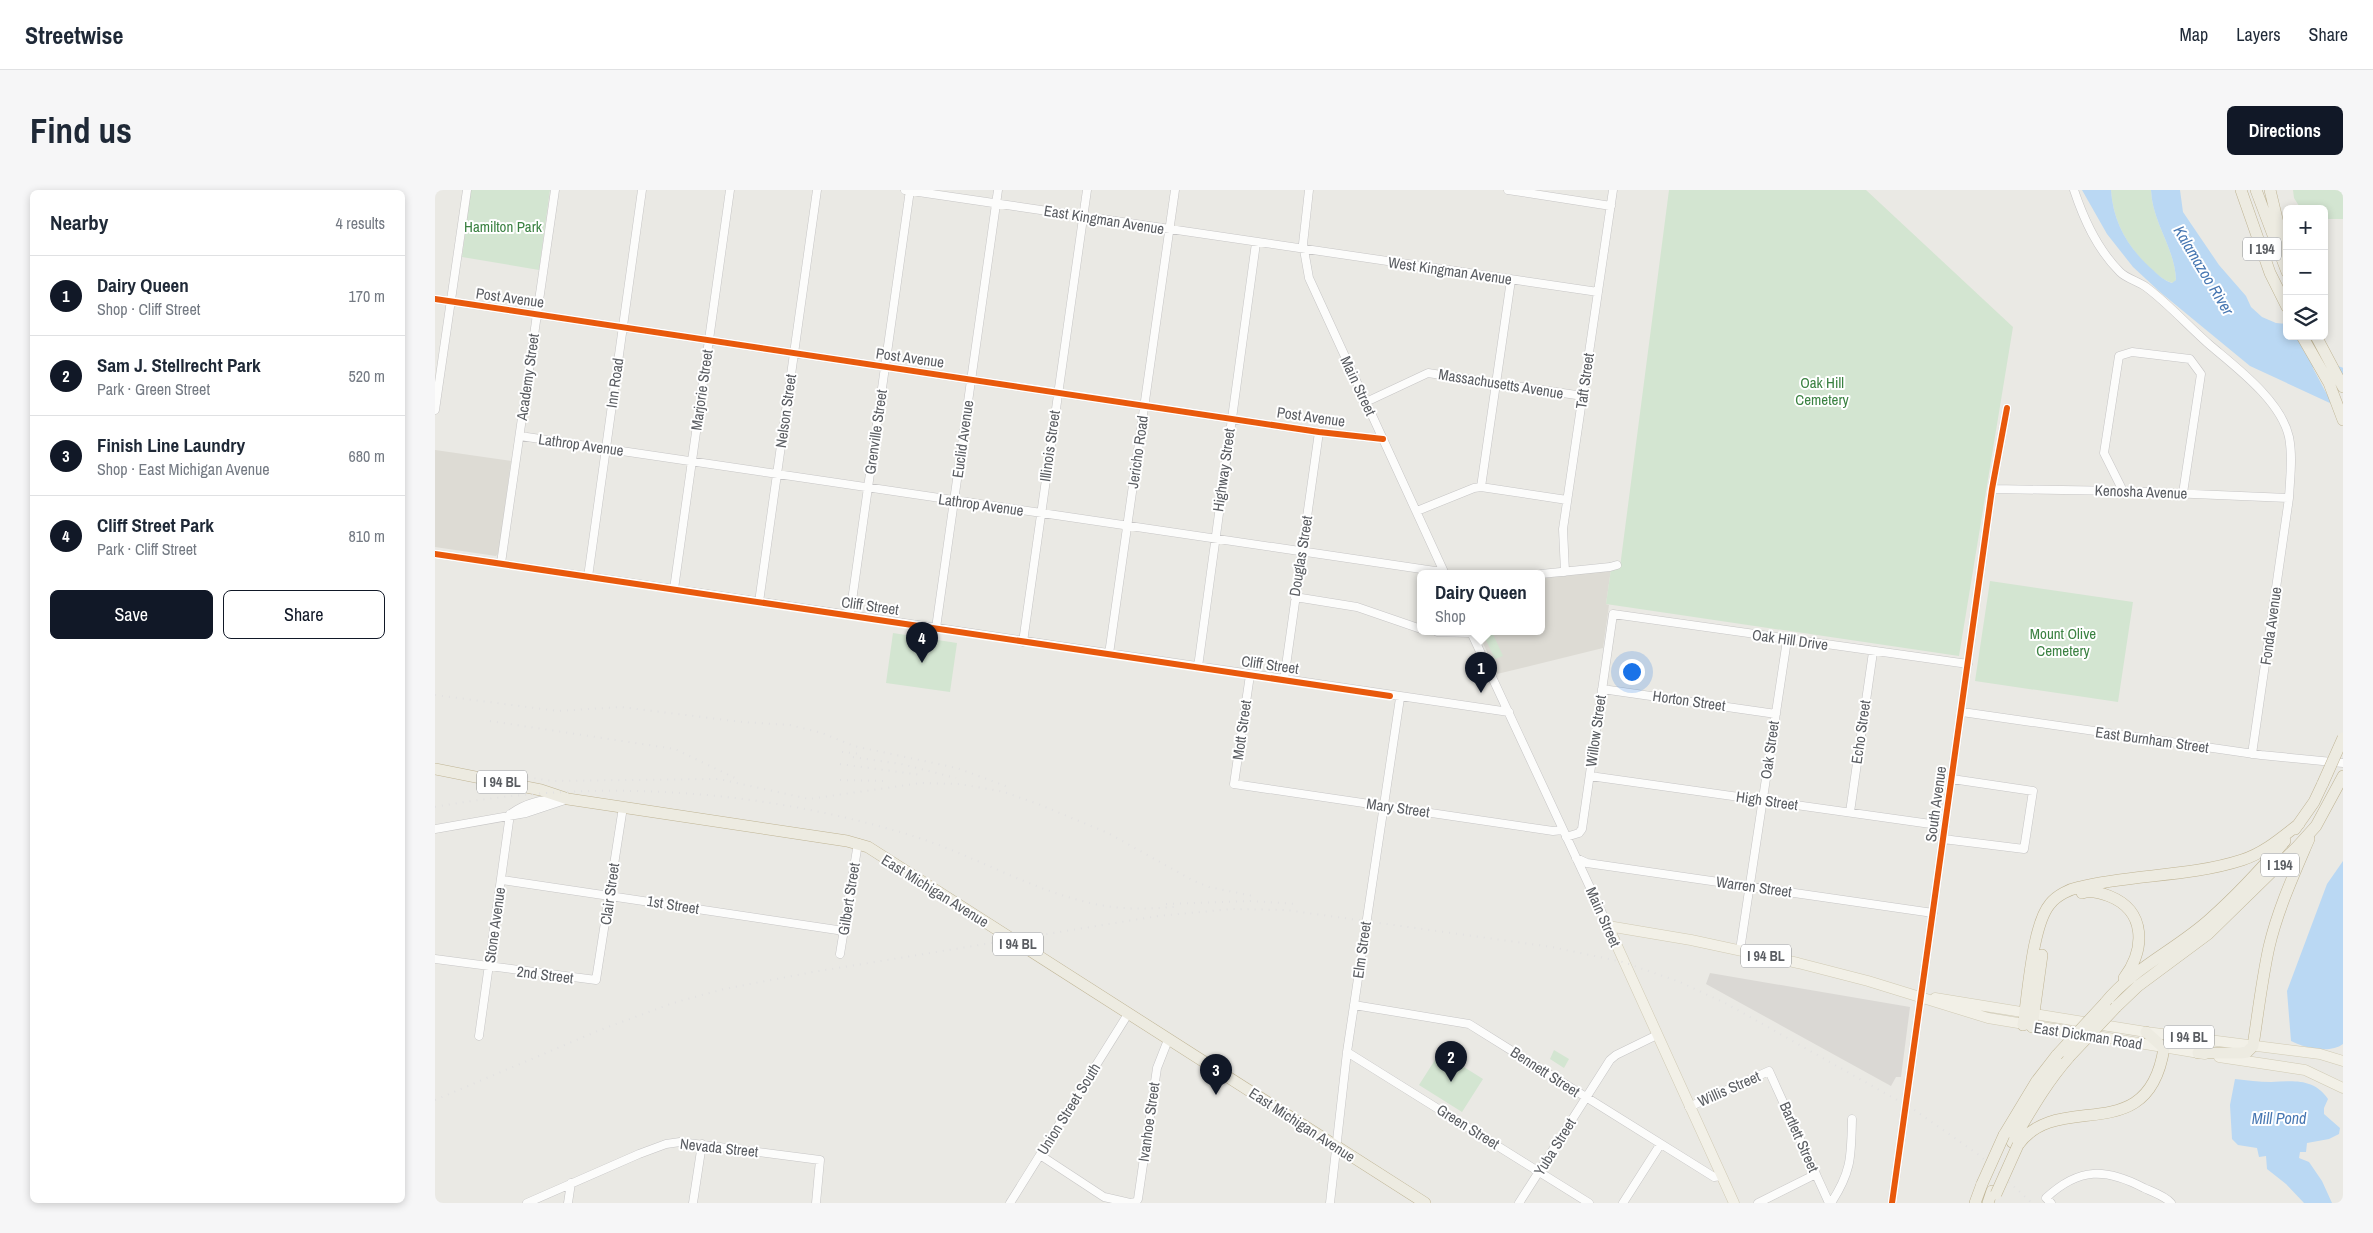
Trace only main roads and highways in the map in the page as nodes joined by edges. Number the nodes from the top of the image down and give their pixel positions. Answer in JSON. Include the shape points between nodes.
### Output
{"nodes":[{"id":1,"x":2241,"y":190,"type":"edge"},
{"id":2,"x":2256,"y":190,"type":"edge"},
{"id":3,"x":2271,"y":190,"type":"edge"},
{"id":4,"x":2285,"y":250,"type":"edge"},
{"id":5,"x":2283,"y":261,"type":"edge"},
{"id":6,"x":2283,"y":299,"type":"edge"},
{"id":7,"x":2304,"y":340,"type":"edge"},
{"id":8,"x":2318,"y":340,"type":"edge"},
{"id":9,"x":2343,"y":387,"type":"edge"},
{"id":10,"x":2343,"y":419,"type":"edge"},
{"id":11,"x":2343,"y":738,"type":"edge"},
{"id":12,"x":435,"y":770,"type":"edge"},
{"id":13,"x":2341,"y":780,"type":"edge"},
{"id":14,"x":2299,"y":824,"type":"junction"},
{"id":15,"x":2316,"y":826,"type":"junction"},
{"id":16,"x":1608,"y":926,"type":"joint"},
{"id":17,"x":2117,"y":988,"type":"junction"},
{"id":18,"x":1921,"y":997,"type":"junction"},
{"id":19,"x":2110,"y":1005,"type":"junction"},
{"id":20,"x":2030,"y":1014,"type":"junction"},
{"id":21,"x":2028,"y":1026,"type":"junction"},
{"id":22,"x":2146,"y":1032,"type":"junction"},
{"id":23,"x":2253,"y":1046,"type":"junction"},
{"id":24,"x":2164,"y":1048,"type":"junction"},
{"id":25,"x":2198,"y":1053,"type":"junction"},
{"id":26,"x":2343,"y":1061,"type":"edge"},
{"id":27,"x":2343,"y":1088,"type":"edge"},
{"id":28,"x":2011,"y":1140,"type":"junction"},
{"id":29,"x":1732,"y":1202,"type":"edge"},
{"id":30,"x":1425,"y":1203,"type":"edge"},
{"id":31,"x":1975,"y":1203,"type":"edge"},
{"id":32,"x":1988,"y":1203,"type":"edge"}],
"edges":[{"from":1,"to":6,"type":"highway","number":"I 194","via":[[2270,273]]},
{"from":2,"to":5,"type":"highway","number":"I 194"},
{"from":3,"to":4,"type":"highway"},
{"from":7,"to":10,"type":"highway","via":[[2329,383]]},
{"from":8,"to":9,"type":"highway"},
{"from":11,"to":14,"type":"highway","number":"I 194","bridge":true,"via":[[2314,802]]},
{"from":12,"to":30,"type":"highway","name":"East Michigan Avenue","number":"I 94 BL","via":[[541,790],[568,799],[858,843]]},
{"from":13,"to":15,"type":"highway","number":"I 194"},
{"from":14,"to":17,"type":"highway","number":"I 194","via":[[2251,880],[2210,919]]},
{"from":14,"to":20,"type":"highway","via":[[2262,852],[2242,860],[2080,887],[2059,896],[2051,903],[2038,934]]},
{"from":15,"to":19,"type":"highway","number":"I 194","via":[[2208,934]]},
{"from":15,"to":23,"type":"highway","via":[[2294,873],[2275,926]]},
{"from":16,"to":18,"type":"main road","name":"East Dickman Road","number":"I 94 BL","via":[[1740,950]]},
{"from":16,"to":29,"type":"main road","name":"Main Street"},
{"from":17,"to":19,"type":"highway","number":"I 194"},
{"from":17,"to":20,"type":"highway","via":[[2138,956],[2139,932],[2135,920],[2116,898],[2087,892],[2057,905],[2050,915]]},
{"from":18,"to":20,"type":"main road","name":"East Dickman Road","number":"I 94 BL"},
{"from":18,"to":21,"type":"main road","name":"East Dickman Road","number":"I 94 BL","via":[[1954,1009]]},
{"from":19,"to":28,"type":"highway","number":"I 194","bridge":true,"via":[[2055,1073]]},
{"from":19,"to":28,"type":"highway","number":"I 194","bridge":true,"via":[[2057,1055],[2036,1082]]},
{"from":20,"to":21,"type":"highway"},
{"from":20,"to":22,"type":"main road","name":"East Dickman Road","number":"I 94 BL"},
{"from":21,"to":24,"type":"main road","name":"East Dickman Road","number":"I 94 BL"},
{"from":22,"to":23,"type":"main road","name":"East Dickman Road","number":"I 94 BL"},
{"from":22,"to":24,"type":"highway"},
{"from":23,"to":25,"type":"highway","via":[[2241,1053]]},
{"from":23,"to":26,"type":"main road","name":"East Dickman Road","number":"I 94 BL","via":[[2320,1054]]},
{"from":24,"to":25,"type":"main road","name":"East Dickman Road","number":"I 94 BL"},
{"from":24,"to":28,"type":"highway","via":[[2150,1089],[2130,1106],[2040,1125]]},
{"from":25,"to":27,"type":"main road","name":"East Dickman Road","number":"I 94 BL","via":[[2305,1070]]},
{"from":28,"to":31,"type":"highway","number":"I 194","bridge":true,"via":[[1982,1184]]},
{"from":28,"to":32,"type":"highway","number":"I 194"}]}
